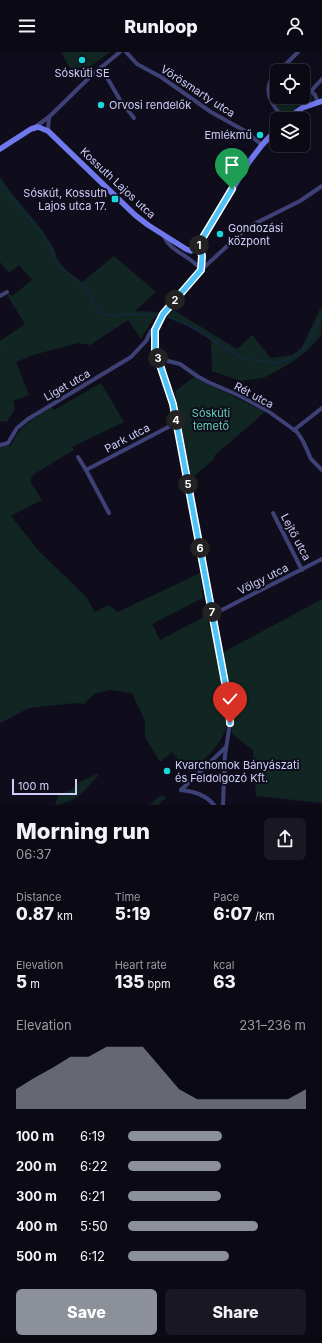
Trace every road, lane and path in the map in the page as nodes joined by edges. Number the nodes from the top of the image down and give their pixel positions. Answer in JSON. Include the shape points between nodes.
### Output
{"nodes":[{"id":1,"x":120,"y":52,"type":"edge"},
{"id":2,"x":126,"y":52,"type":"edge"},
{"id":3,"x":298,"y":52,"type":"edge"},
{"id":4,"x":287,"y":64,"type":"edge"},
{"id":5,"x":101,"y":67,"type":"junction"},
{"id":6,"x":322,"y":79,"type":"edge"},
{"id":7,"x":270,"y":82,"type":"edge"},
{"id":8,"x":310,"y":91,"type":"joint"},
{"id":9,"x":270,"y":99,"type":"edge"},
{"id":10,"x":320,"y":102,"type":"edge"},
{"id":11,"x":273,"y":104,"type":"edge"},
{"id":12,"x":280,"y":112,"type":"edge"},
{"id":13,"x":296,"y":112,"type":"edge"},
{"id":14,"x":49,"y":117,"type":"junction"},
{"id":15,"x":134,"y":118,"type":"dead end"},
{"id":16,"x":34,"y":128,"type":"junction"},
{"id":17,"x":48,"y":131,"type":"junction"},
{"id":18,"x":270,"y":136,"type":"edge"},
{"id":19,"x":262,"y":145,"type":"junction"},
{"id":20,"x":0,"y":149,"type":"edge"},
{"id":21,"x":322,"y":186,"type":"edge"},
{"id":22,"x":164,"y":236,"type":"junction"},
{"id":23,"x":199,"y":244,"type":"junction"},
{"id":24,"x":202,"y":256,"type":"junction"},
{"id":25,"x":211,"y":261,"type":"junction"},
{"id":26,"x":201,"y":270,"type":"junction"},
{"id":27,"x":7,"y":292,"type":"dead end"},
{"id":28,"x":0,"y":296,"type":"edge"},
{"id":29,"x":156,"y":327,"type":"junction"},
{"id":30,"x":146,"y":341,"type":"junction"},
{"id":31,"x":154,"y":343,"type":"junction"},
{"id":32,"x":158,"y":361,"type":"junction"},
{"id":33,"x":322,"y":408,"type":"edge"},
{"id":34,"x":176,"y":423,"type":"junction"},
{"id":35,"x":294,"y":430,"type":"junction"},
{"id":36,"x":0,"y":444,"type":"edge"},
{"id":37,"x":78,"y":457,"type":"dead end"},
{"id":38,"x":86,"y":470,"type":"junction"},
{"id":39,"x":322,"y":470,"type":"edge"},
{"id":40,"x":109,"y":513,"type":"dead end"},
{"id":41,"x":273,"y":513,"type":"dead end"},
{"id":42,"x":322,"y":559,"type":"edge"},
{"id":43,"x":302,"y":570,"type":"junction"},
{"id":44,"x":212,"y":615,"type":"junction"},
{"id":45,"x":226,"y":746,"type":"junction"},
{"id":46,"x":214,"y":805,"type":"edge"},
{"id":47,"x":223,"y":805,"type":"edge"}],
"edges":[{"from":1,"to":5,"type":"street"},
{"from":2,"to":19,"type":"street","name":"Vörösmarty utca","via":[[137,64],[161,77]]},
{"from":3,"to":4,"type":"street"},
{"from":5,"to":14,"type":"street"},
{"from":5,"to":15,"type":"street"},
{"from":6,"to":8,"type":"street"},
{"from":7,"to":9,"type":"street"},
{"from":8,"to":10,"type":"street"},
{"from":10,"to":13,"type":"street"},
{"from":11,"to":12,"type":"street"},
{"from":14,"to":16,"type":"street"},
{"from":14,"to":17,"type":"street"},
{"from":16,"to":17,"type":"street"},
{"from":16,"to":20,"type":"street"},
{"from":17,"to":22,"type":"street","name":"Kossuth Lajos utca","via":[[135,215]]},
{"from":18,"to":19,"type":"street"},
{"from":19,"to":23,"type":"street"},
{"from":21,"to":25,"type":"street","name":"Liget utca","via":[[300,201],[248,227]]},
{"from":22,"to":23,"type":"street","name":"Kossuth Lajos utca","via":[[188,250],[193,250]]},
{"from":22,"to":26,"type":"street","via":[[168,244],[197,263]]},
{"from":23,"to":24,"type":"street"},
{"from":24,"to":25,"type":"street"},
{"from":24,"to":26,"type":"street"},
{"from":25,"to":26,"type":"street","name":"Liget utca"},
{"from":26,"to":29,"type":"street","name":"Liget utca","via":[[163,314]]},
{"from":27,"to":28,"type":"street"},
{"from":29,"to":30,"type":"street","name":"Liget utca"},
{"from":29,"to":31,"type":"street"},
{"from":30,"to":31,"type":"street"},
{"from":30,"to":36,"type":"street","name":"Liget utca","via":[[125,362],[39,412],[17,428],[8,442]]},
{"from":31,"to":32,"type":"street"},
{"from":32,"to":34,"type":"street","via":[[168,387]]},
{"from":32,"to":35,"type":"street","name":"Rét utca","via":[[180,364],[208,382],[255,404]]},
{"from":33,"to":35,"type":"street"},
{"from":34,"to":38,"type":"street","name":"Park utca"},
{"from":34,"to":44,"type":"street"},
{"from":35,"to":39,"type":"street","name":"Rét utca","via":[[300,436],[311,459]]},
{"from":37,"to":38,"type":"street"},
{"from":38,"to":40,"type":"street"},
{"from":41,"to":43,"type":"street","name":"Lejtő utca"},
{"from":42,"to":43,"type":"street","name":"Völgy utca"},
{"from":43,"to":44,"type":"street","name":"Völgy utca"},
{"from":44,"to":45,"type":"street","via":[[230,710]]},
{"from":45,"to":46,"type":"street","via":[[181,790],[202,795]]},
{"from":45,"to":47,"type":"street"}]}
